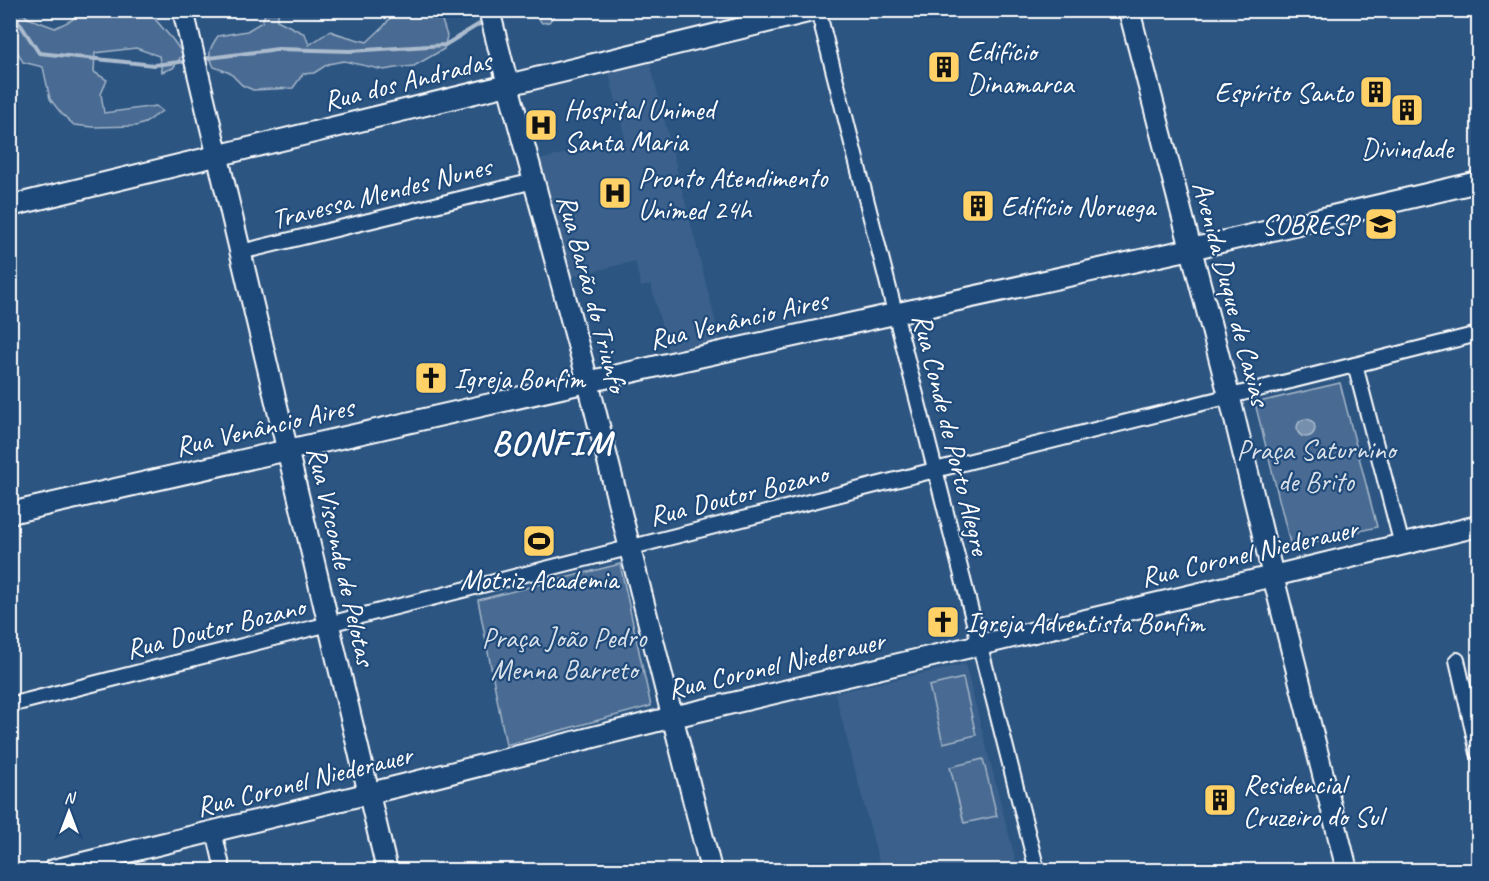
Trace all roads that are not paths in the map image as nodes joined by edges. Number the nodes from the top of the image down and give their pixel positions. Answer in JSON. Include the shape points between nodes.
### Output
{"nodes":[{"id":1,"x":183,"y":10,"type":"edge"},
{"id":2,"x":489,"y":10,"type":"edge"},
{"id":3,"x":817,"y":10,"type":"edge"},
{"id":4,"x":1129,"y":10,"type":"edge"},
{"id":5,"x":508,"y":85,"type":"junction"},
{"id":6,"x":218,"y":155,"type":"junction"},
{"id":7,"x":534,"y":181,"type":"junction"},
{"id":8,"x":1479,"y":182,"type":"edge"},
{"id":9,"x":10,"y":206,"type":"edge"},
{"id":10,"x":1191,"y":249,"type":"junction"},
{"id":11,"x":241,"y":252,"type":"junction"},
{"id":12,"x":895,"y":314,"type":"junction"},
{"id":13,"x":1479,"y":334,"type":"edge"},
{"id":14,"x":1355,"y":365,"type":"junction"},
{"id":15,"x":588,"y":382,"type":"junction"},
{"id":16,"x":1230,"y":396,"type":"junction"},
{"id":17,"x":288,"y":450,"type":"junction"},
{"id":18,"x":935,"y":470,"type":"junction"},
{"id":19,"x":10,"y":513,"type":"edge"},
{"id":20,"x":1479,"y":526,"type":"edge"},
{"id":21,"x":1402,"y":545,"type":"junction"},
{"id":22,"x":630,"y":548,"type":"junction"},
{"id":23,"x":1273,"y":576,"type":"junction"},
{"id":24,"x":329,"y":624,"type":"junction"},
{"id":25,"x":979,"y":645,"type":"junction"},
{"id":26,"x":1457,"y":660,"type":"dead end"},
{"id":27,"x":10,"y":705,"type":"edge"},
{"id":28,"x":673,"y":717,"type":"junction"},
{"id":29,"x":1479,"y":753,"type":"edge"},
{"id":30,"x":369,"y":793,"type":"junction"},
{"id":31,"x":214,"y":831,"type":"junction"},
{"id":32,"x":54,"y":870,"type":"edge"},
{"id":33,"x":223,"y":870,"type":"edge"},
{"id":34,"x":387,"y":870,"type":"edge"},
{"id":35,"x":711,"y":870,"type":"edge"},
{"id":36,"x":1037,"y":870,"type":"edge"},
{"id":37,"x":1347,"y":870,"type":"edge"}],
"edges":[{"from":1,"to":6,"type":"street","name":"Rua Visconde de Pelotas"},
{"from":2,"to":5,"type":"street","name":"Rua Barão do Triunfo"},
{"from":3,"to":5,"type":"street","name":"Rua dos Andradas"},
{"from":3,"to":12,"type":"street","name":"Rua Conde de Porto Alegre"},
{"from":4,"to":10,"type":"street","name":"Avenida Duque de Caxias"},
{"from":5,"to":6,"type":"street","name":"Rua dos Andradas"},
{"from":5,"to":7,"type":"street","name":"Rua Barão do Triunfo"},
{"from":6,"to":9,"type":"street","name":"Rua dos Andradas"},
{"from":6,"to":11,"type":"street","name":"Rua Visconde de Pelotas"},
{"from":7,"to":11,"type":"street","name":"Travessa Mendes Nunes"},
{"from":7,"to":15,"type":"street","name":"Rua Barão do Triunfo"},
{"from":8,"to":10,"type":"street","name":"Rua Venâncio Aires"},
{"from":10,"to":12,"type":"street","name":"Rua Venâncio Aires"},
{"from":10,"to":16,"type":"street","name":"Avenida Duque de Caxias"},
{"from":11,"to":17,"type":"street","name":"Rua Visconde de Pelotas"},
{"from":12,"to":15,"type":"street","name":"Rua Venâncio Aires"},
{"from":12,"to":18,"type":"street","name":"Rua Conde de Porto Alegre"},
{"from":13,"to":14,"type":"street","name":"Rua Doutor Bozano"},
{"from":14,"to":16,"type":"street","name":"Rua Doutor Bozano"},
{"from":14,"to":21,"type":"street"},
{"from":15,"to":17,"type":"street","name":"Rua Venâncio Aires"},
{"from":15,"to":22,"type":"street","name":"Rua Barão do Triunfo"},
{"from":16,"to":18,"type":"street","name":"Rua Doutor Bozano"},
{"from":16,"to":23,"type":"street","name":"Avenida Duque de Caxias"},
{"from":17,"to":19,"type":"street","name":"Rua Venâncio Aires"},
{"from":17,"to":24,"type":"street","name":"Rua Visconde de Pelotas"},
{"from":18,"to":22,"type":"street","name":"Rua Doutor Bozano"},
{"from":18,"to":25,"type":"street","name":"Rua Conde de Porto Alegre"},
{"from":20,"to":21,"type":"street","name":"Rua Coronel Niederauer"},
{"from":21,"to":23,"type":"street","name":"Rua Coronel Niederauer"},
{"from":22,"to":24,"type":"street","name":"Rua Doutor Bozano"},
{"from":22,"to":28,"type":"street","name":"Rua Barão do Triunfo"},
{"from":23,"to":25,"type":"street","name":"Rua Coronel Niederauer"},
{"from":23,"to":37,"type":"street","name":"Avenida Duque de Caxias"},
{"from":24,"to":27,"type":"street","name":"Rua Doutor Bozano"},
{"from":24,"to":30,"type":"street","name":"Rua Visconde de Pelotas"},
{"from":25,"to":28,"type":"street","name":"Rua Coronel Niederauer"},
{"from":25,"to":36,"type":"street","name":"Rua Conde de Porto Alegre"},
{"from":26,"to":29,"type":"street"},
{"from":28,"to":30,"type":"street","name":"Rua Coronel Niederauer"},
{"from":28,"to":35,"type":"street","name":"Rua Barão do Triunfo"},
{"from":30,"to":31,"type":"street","name":"Rua Coronel Niederauer"},
{"from":30,"to":34,"type":"street","name":"Rua Visconde de Pelotas"},
{"from":31,"to":32,"type":"street","name":"Rua Coronel Niederauer"},
{"from":31,"to":33,"type":"street"}]}
